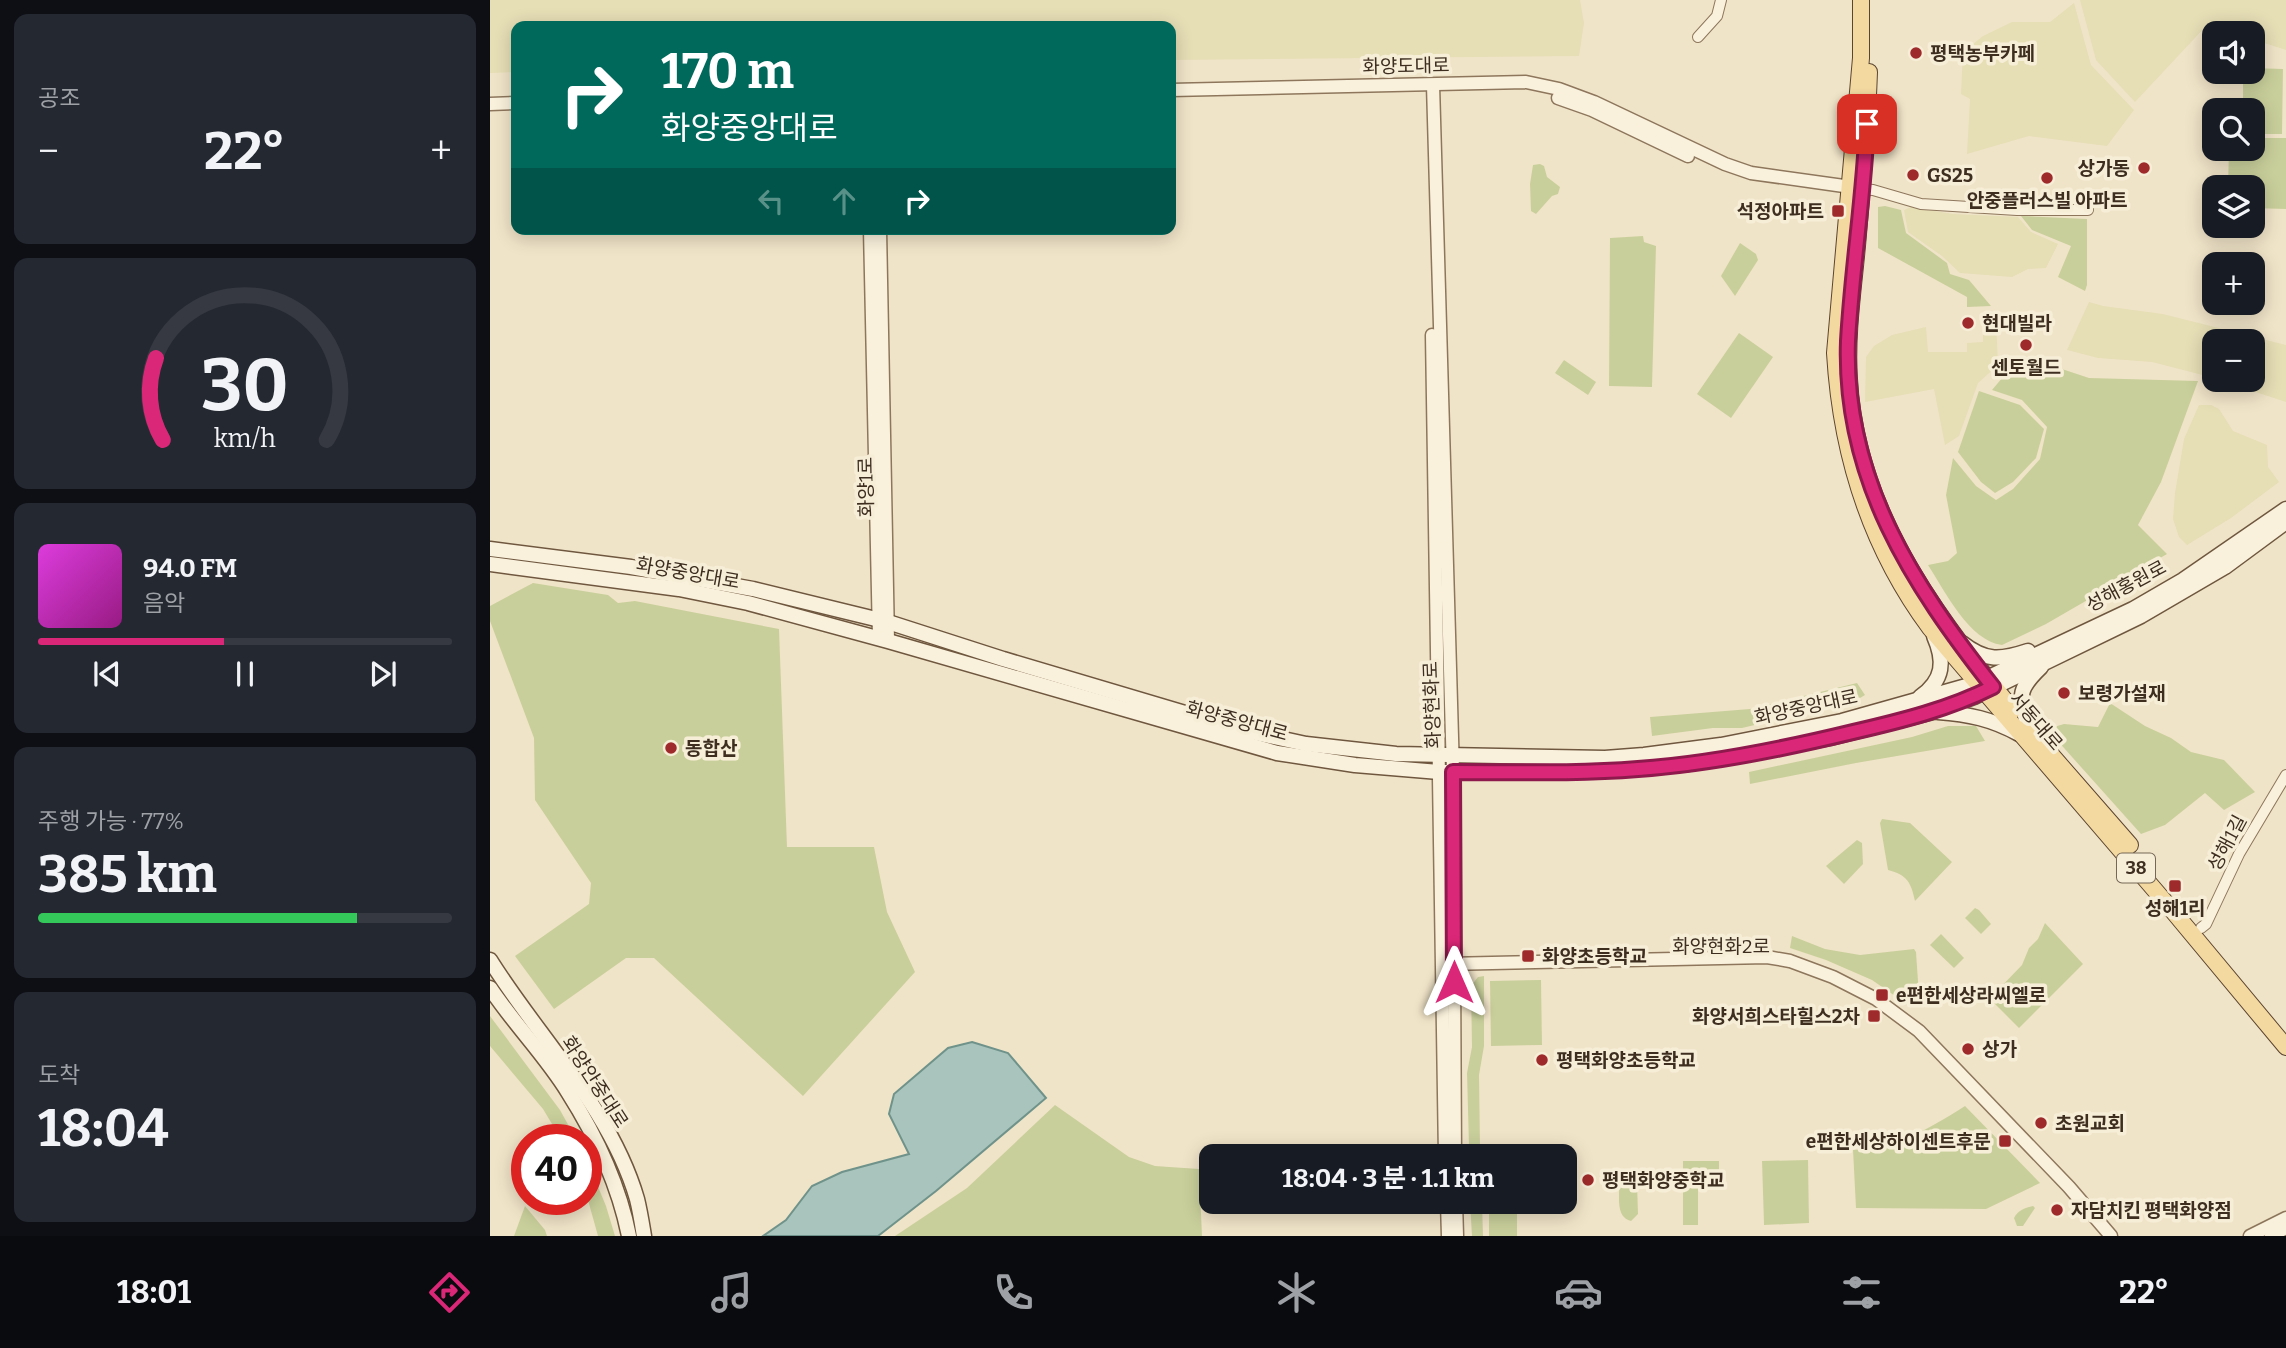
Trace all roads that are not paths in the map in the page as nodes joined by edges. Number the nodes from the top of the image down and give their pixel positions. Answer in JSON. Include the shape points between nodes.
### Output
{"nodes":[{"id":1,"x":1721,"y":0,"type":"edge"},
{"id":2,"x":1861,"y":0,"type":"edge"},
{"id":3,"x":1872,"y":0,"type":"edge"},
{"id":4,"x":1698,"y":37,"type":"dead end"},
{"id":5,"x":1429,"y":87,"type":"junction"},
{"id":6,"x":1176,"y":90,"type":"edge"},
{"id":7,"x":1176,"y":96,"type":"edge"},
{"id":8,"x":511,"y":103,"type":"edge"},
{"id":9,"x":490,"y":104,"type":"edge"},
{"id":10,"x":511,"y":110,"type":"edge"},
{"id":11,"x":490,"y":111,"type":"edge"},
{"id":12,"x":1855,"y":192,"type":"junction"},
{"id":13,"x":2088,"y":210,"type":"dead end"},
{"id":14,"x":870,"y":235,"type":"edge"},
{"id":15,"x":880,"y":235,"type":"edge"},
{"id":16,"x":877,"y":333,"type":"junction"},
{"id":17,"x":2286,"y":509,"type":"edge"},
{"id":18,"x":2286,"y":522,"type":"edge"},
{"id":19,"x":490,"y":549,"type":"edge"},
{"id":20,"x":490,"y":564,"type":"edge"},
{"id":21,"x":884,"y":621,"type":"junction"},
{"id":22,"x":1930,"y":628,"type":"junction"},
{"id":23,"x":2082,"y":634,"type":"junction"},
{"id":24,"x":1954,"y":636,"type":"junction"},
{"id":25,"x":884,"y":639,"type":"junction"},
{"id":26,"x":2046,"y":661,"type":"junction"},
{"id":27,"x":1985,"y":685,"type":"junction"},
{"id":28,"x":1916,"y":699,"type":"junction"},
{"id":29,"x":1933,"y":712,"type":"junction"},
{"id":30,"x":2023,"y":730,"type":"junction"},
{"id":31,"x":1445,"y":757,"type":"junction"},
{"id":32,"x":1446,"y":772,"type":"junction"},
{"id":33,"x":2286,"y":775,"type":"edge"},
{"id":34,"x":2201,"y":928,"type":"junction"},
{"id":35,"x":491,"y":965,"type":"edge"},
{"id":36,"x":1449,"y":967,"type":"junction"},
{"id":37,"x":490,"y":988,"type":"edge"},
{"id":38,"x":2286,"y":1032,"type":"edge"},
{"id":39,"x":2286,"y":1048,"type":"edge"},
{"id":40,"x":1445,"y":1144,"type":"edge"},
{"id":41,"x":1455,"y":1144,"type":"edge"},
{"id":42,"x":1447,"y":1214,"type":"edge"},
{"id":43,"x":1456,"y":1214,"type":"edge"},
{"id":44,"x":2286,"y":1218,"type":"edge"},
{"id":45,"x":2286,"y":1228,"type":"edge"},
{"id":46,"x":629,"y":1236,"type":"edge"},
{"id":47,"x":644,"y":1236,"type":"edge"},
{"id":48,"x":1448,"y":1236,"type":"edge"},
{"id":49,"x":1457,"y":1236,"type":"edge"},
{"id":50,"x":2103,"y":1236,"type":"edge"},
{"id":51,"x":2111,"y":1236,"type":"edge"},
{"id":52,"x":2250,"y":1236,"type":"edge"},
{"id":53,"x":2271,"y":1236,"type":"edge"}],
"edges":[{"from":1,"to":4,"type":"street","via":[[1717,16]]},
{"from":2,"to":12,"type":"main road","name":"서동대로","number":"38"},
{"from":3,"to":12,"type":"main road","name":"서동대로","number":"38"},
{"from":5,"to":6,"type":"street","name":"화양도대로"},
{"from":5,"to":7,"type":"street","name":"화양도대로"},
{"from":5,"to":12,"type":"street","name":"화양도대로","via":[[1525,88],[1751,173]]},
{"from":5,"to":31,"type":"street","name":"화양현화로"},
{"from":8,"to":9,"type":"street"},
{"from":10,"to":11,"type":"street"},
{"from":12,"to":13,"type":"street","via":[[1873,190],[1921,204]]},
{"from":12,"to":22,"type":"main road","name":"서동대로","number":"38","via":[[1835,325],[1840,417],[1877,539]]},
{"from":12,"to":24,"type":"main road","name":"서동대로","number":"38","via":[[1848,342],[1854,425],[1879,509],[1912,573]]},
{"from":14,"to":16,"type":"street"},
{"from":15,"to":16,"type":"street"},
{"from":16,"to":21,"type":"street","name":"화양1로"},
{"from":17,"to":23,"type":"main road","name":"성해홍원로","via":[[2183,580]]},
{"from":18,"to":26,"type":"main road","name":"성해홍원로","via":[[2186,591]]},
{"from":19,"to":21,"type":"main road","name":"화양중앙대로","via":[[694,576]]},
{"from":20,"to":25,"type":"main road","name":"화양중앙대로","via":[[679,589]]},
{"from":21,"to":25,"type":"street","name":"화양1로"},
{"from":21,"to":31,"type":"main road","name":"화양중앙대로","via":[[1242,730],[1306,744]]},
{"from":22,"to":27,"type":"main road","name":"서동대로","number":"38"},
{"from":22,"to":28,"type":"main road","via":[[1940,650],[1941,670],[1935,684]]},
{"from":23,"to":24,"type":"main road","via":[[1998,659],[1980,654]]},
{"from":23,"to":27,"type":"main road","name":"성해홍원로"},
{"from":24,"to":27,"type":"main road","name":"서동대로","number":"38"},
{"from":25,"to":32,"type":"main road","name":"화양중앙대로","via":[[1277,753]]},
{"from":26,"to":27,"type":"main road","name":"성해홍원로"},
{"from":26,"to":30,"type":"main road","via":[[2023,687]]},
{"from":27,"to":28,"type":"main road","name":"화양중앙대로"},
{"from":27,"to":29,"type":"main road","name":"화양중앙대로"},
{"from":27,"to":30,"type":"main road","name":"서동대로","number":"38"},
{"from":28,"to":31,"type":"main road","name":"화양중앙대로","via":[[1842,721],[1644,755]]},
{"from":29,"to":30,"type":"main road","via":[[1980,717]]},
{"from":29,"to":32,"type":"main road","name":"화양중앙대로","via":[[1830,738],[1688,764],[1590,771]]},
{"from":30,"to":34,"type":"main road","name":"서동대로","number":"38"},
{"from":30,"to":39,"type":"main road","name":"서동대로","number":"38"},
{"from":31,"to":32,"type":"street","name":"화양현화로"},
{"from":32,"to":36,"type":"street","name":"화양현화로"},
{"from":33,"to":34,"type":"street","name":"성해1길"},
{"from":34,"to":38,"type":"main road","name":"서동대로","number":"38"},
{"from":35,"to":47,"type":"main road","name":"화양안중대로","via":[[598,1116],[628,1175]]},
{"from":36,"to":40,"type":"street"},
{"from":36,"to":41,"type":"street"},
{"from":36,"to":50,"type":"street","name":"화양현화2로","via":[[1760,963],[1793,969],[1847,989],[1914,1036]]},
{"from":36,"to":51,"type":"street","name":"화양현화2로","via":[[1767,957],[1811,968],[1877,999],[1919,1031]]},
{"from":37,"to":46,"type":"main road","name":"화양안중대로","via":[[568,1091],[612,1179]]},
{"from":42,"to":48,"type":"street"},
{"from":43,"to":49,"type":"street"},
{"from":44,"to":52,"type":"street"},
{"from":45,"to":53,"type":"street"}]}
